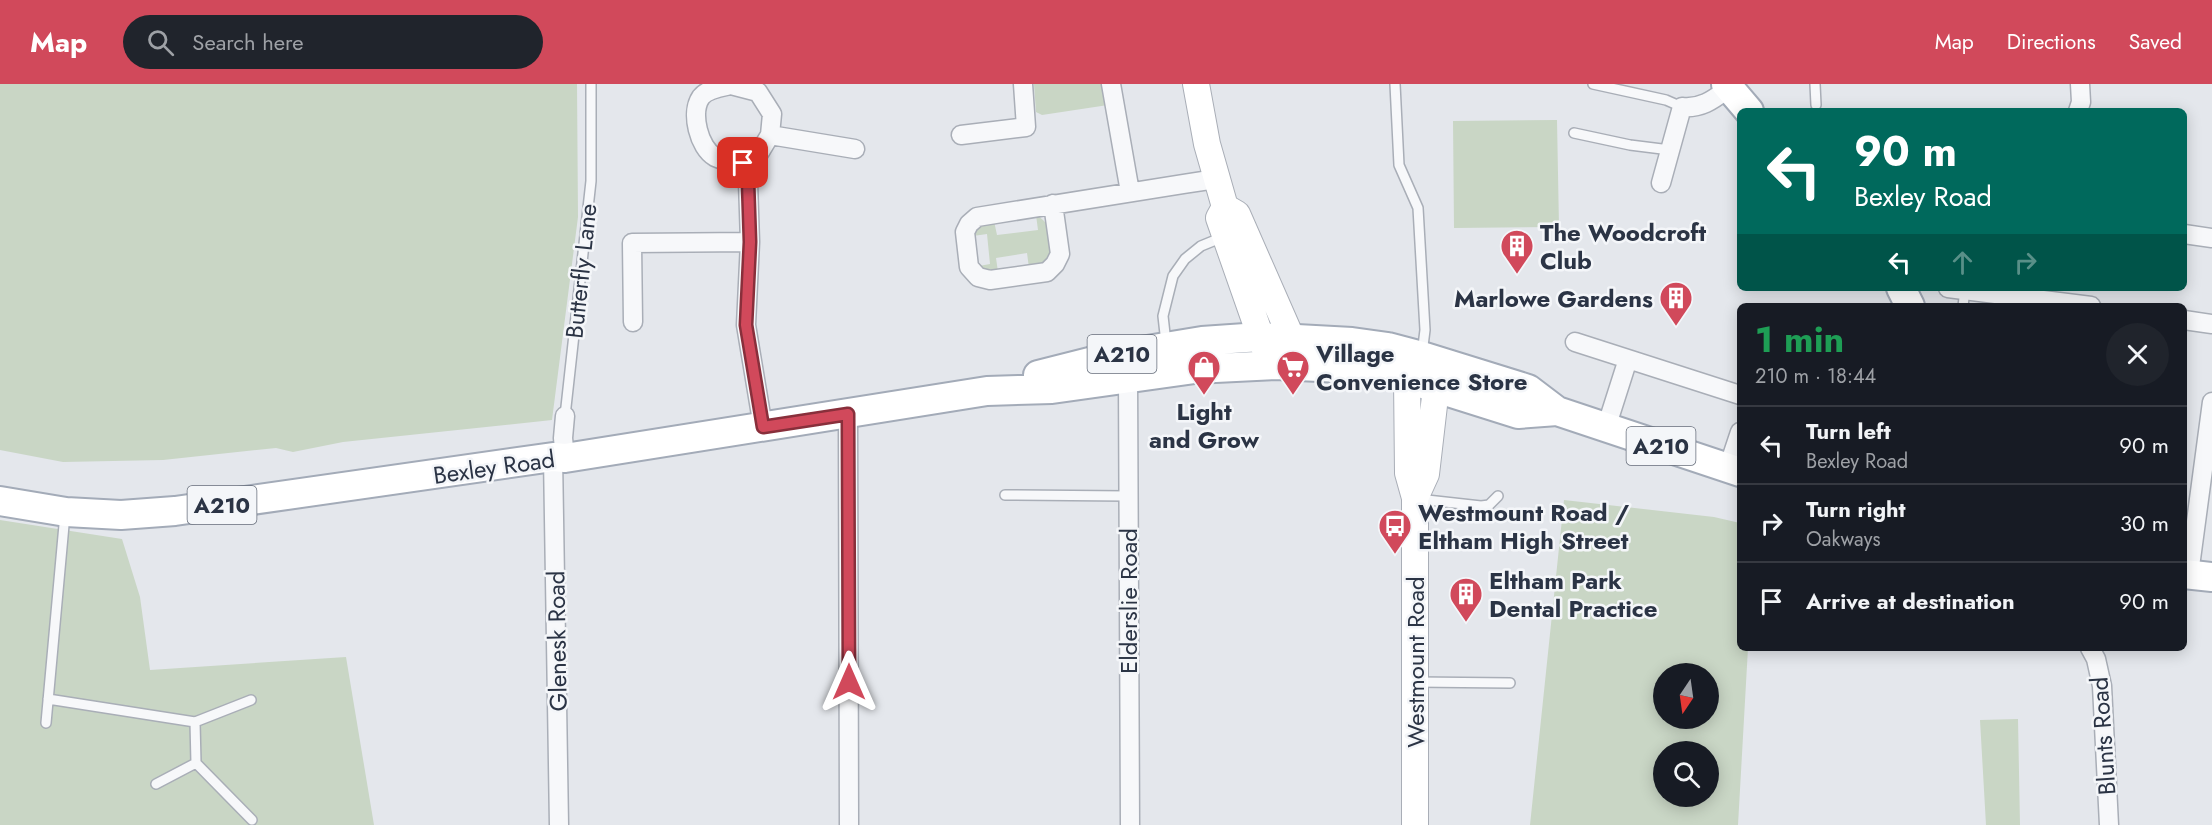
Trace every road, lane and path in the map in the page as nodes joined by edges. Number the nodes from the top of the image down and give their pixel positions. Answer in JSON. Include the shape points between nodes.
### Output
{"nodes":[{"id":1,"x":591,"y":84,"type":"edge"},
{"id":2,"x":1023,"y":84,"type":"edge"},
{"id":3,"x":1111,"y":84,"type":"edge"},
{"id":4,"x":1196,"y":84,"type":"edge"},
{"id":5,"x":1395,"y":84,"type":"edge"},
{"id":6,"x":1593,"y":84,"type":"edge"},
{"id":7,"x":1815,"y":84,"type":"edge"},
{"id":8,"x":2080,"y":84,"type":"edge"},
{"id":9,"x":1728,"y":86,"type":"edge"},
{"id":10,"x":707,"y":88,"type":"edge"},
{"id":11,"x":1816,"y":105,"type":"dead end"},
{"id":12,"x":1682,"y":107,"type":"junction"},
{"id":13,"x":1746,"y":108,"type":"edge"},
{"id":14,"x":2079,"y":108,"type":"edge"},
{"id":15,"x":1574,"y":133,"type":"dead end"},
{"id":16,"x":770,"y":135,"type":"junction"},
{"id":17,"x":962,"y":135,"type":"dead end"},
{"id":18,"x":855,"y":149,"type":"dead end"},
{"id":19,"x":1670,"y":150,"type":"junction"},
{"id":20,"x":743,"y":163,"type":"junction"},
{"id":21,"x":1216,"y":179,"type":"junction"},
{"id":22,"x":1661,"y":183,"type":"dead end"},
{"id":23,"x":1130,"y":192,"type":"junction"},
{"id":24,"x":1053,"y":204,"type":"junction"},
{"id":25,"x":1225,"y":207,"type":"junction"},
{"id":26,"x":2187,"y":234,"type":"edge"},
{"id":27,"x":1225,"y":236,"type":"junction"},
{"id":28,"x":2212,"y":238,"type":"edge"},
{"id":29,"x":750,"y":242,"type":"junction"},
{"id":30,"x":1959,"y":295,"type":"edge"},
{"id":31,"x":2053,"y":303,"type":"edge"},
{"id":32,"x":2187,"y":320,"type":"edge"},
{"id":33,"x":633,"y":322,"type":"dead end"},
{"id":34,"x":2212,"y":324,"type":"edge"},
{"id":35,"x":1260,"y":337,"type":"junction"},
{"id":36,"x":1291,"y":337,"type":"junction"},
{"id":37,"x":1575,"y":342,"type":"dead end"},
{"id":38,"x":1167,"y":346,"type":"junction"},
{"id":39,"x":1628,"y":359,"type":"junction"},
{"id":40,"x":1275,"y":365,"type":"junction"},
{"id":41,"x":1414,"y":368,"type":"junction"},
{"id":42,"x":1128,"y":377,"type":"junction"},
{"id":43,"x":1436,"y":388,"type":"junction"},
{"id":44,"x":987,"y":391,"type":"junction"},
{"id":45,"x":1737,"y":394,"type":"edge"},
{"id":46,"x":1557,"y":411,"type":"junction"},
{"id":47,"x":2211,"y":412,"type":"edge"},
{"id":48,"x":848,"y":414,"type":"junction"},
{"id":49,"x":565,"y":416,"type":"joint"},
{"id":50,"x":763,"y":427,"type":"junction"},
{"id":51,"x":1606,"y":428,"type":"junction"},
{"id":52,"x":1737,"y":451,"type":"edge"},
{"id":53,"x":559,"y":458,"type":"junction"},
{"id":54,"x":1734,"y":470,"type":"edge"},
{"id":55,"x":1005,"y":495,"type":"dead end"},
{"id":56,"x":1127,"y":496,"type":"junction"},
{"id":57,"x":1498,"y":496,"type":"dead end"},
{"id":58,"x":1415,"y":498,"type":"junction"},
{"id":59,"x":0,"y":501,"type":"edge"},
{"id":60,"x":66,"y":512,"type":"junction"},
{"id":61,"x":2195,"y":575,"type":"edge"},
{"id":62,"x":2092,"y":651,"type":"edge"},
{"id":63,"x":1414,"y":682,"type":"junction"},
{"id":64,"x":1510,"y":683,"type":"dead end"},
{"id":65,"x":48,"y":699,"type":"junction"},
{"id":66,"x":251,"y":700,"type":"dead end"},
{"id":67,"x":195,"y":722,"type":"junction"},
{"id":68,"x":46,"y":723,"type":"dead end"},
{"id":69,"x":196,"y":763,"type":"junction"},
{"id":70,"x":156,"y":784,"type":"dead end"},
{"id":71,"x":252,"y":820,"type":"dead end"},
{"id":72,"x":559,"y":825,"type":"edge"},
{"id":73,"x":849,"y":825,"type":"edge"},
{"id":74,"x":1130,"y":825,"type":"edge"},
{"id":75,"x":1415,"y":825,"type":"edge"},
{"id":76,"x":2109,"y":825,"type":"edge"}],
"edges":[{"from":1,"to":49,"type":"lane","name":"Butterfly Lane","via":[[591,181]]},
{"from":2,"to":17,"type":"street","via":[[1026,127]]},
{"from":3,"to":23,"type":"street"},
{"from":4,"to":21,"type":"street"},
{"from":5,"to":41,"type":"lane","via":[[1399,165],[1418,207],[1425,330]]},
{"from":6,"to":12,"type":"lane"},
{"from":7,"to":11,"type":"lane"},
{"from":8,"to":14,"type":"street"},
{"from":9,"to":12,"type":"street","via":[[1705,105]]},
{"from":9,"to":13,"type":"main road"},
{"from":10,"to":16,"type":"street","via":[[731,85],[758,92],[772,114]]},
{"from":10,"to":20,"type":"street","via":[[696,115],[700,138],[714,157]]},
{"from":12,"to":19,"type":"street"},
{"from":15,"to":19,"type":"lane","via":[[1630,146]]},
{"from":16,"to":18,"type":"street"},
{"from":16,"to":20,"type":"street","via":[[758,155]]},
{"from":19,"to":22,"type":"street"},
{"from":20,"to":29,"type":"street","via":[[748,182]]},
{"from":21,"to":23,"type":"street"},
{"from":21,"to":25,"type":"street"},
{"from":23,"to":24,"type":"street"},
{"from":24,"to":24,"type":"street","via":[[977,217],[965,232],[969,267],[978,277],[990,280],[1047,272],[1060,254]]},
{"from":25,"to":27,"type":"street","via":[[1219,218]]},
{"from":25,"to":36,"type":"street","via":[[1237,214]]},
{"from":26,"to":28,"type":"street"},
{"from":27,"to":35,"type":"street"},
{"from":27,"to":38,"type":"lane","via":[[1201,246],[1173,276],[1163,316]]},
{"from":29,"to":33,"type":"street","via":[[632,243]]},
{"from":29,"to":50,"type":"street","via":[[746,325]]},
{"from":30,"to":31,"type":"street"},
{"from":32,"to":34,"type":"street"},
{"from":35,"to":36,"type":"main road","name":"Bexley Road","number":"A210"},
{"from":35,"to":38,"type":"main road","name":"Bexley Road","number":"A210"},
{"from":35,"to":40,"type":"street"},
{"from":36,"to":40,"type":"street"},
{"from":36,"to":41,"type":"main road","name":"Bexley Road","number":"A210","via":[[1388,347]]},
{"from":37,"to":39,"type":"street"},
{"from":38,"to":44,"type":"main road","name":"Bexley Road","number":"A210","via":[[1048,372]]},
{"from":39,"to":45,"type":"street"},
{"from":39,"to":51,"type":"street"},
{"from":40,"to":41,"type":"main road","number":"A210"},
{"from":40,"to":42,"type":"main road","name":"Bexley Road","number":"A210"},
{"from":41,"to":43,"type":"main road","number":"A210"},
{"from":41,"to":46,"type":"main road","number":"A210","via":[[1528,388]]},
{"from":41,"to":58,"type":"street","name":"Westmount Road","via":[[1408,473]]},
{"from":42,"to":44,"type":"main road","name":"Bexley Road","number":"A210","via":[[1052,389]]},
{"from":42,"to":56,"type":"street","name":"Elderslie Road"},
{"from":43,"to":46,"type":"main road","number":"A210","via":[[1518,414]]},
{"from":43,"to":58,"type":"street","name":"Westmount Road","via":[[1426,474]]},
{"from":44,"to":48,"type":"main road","name":"Bexley Road","number":"A210"},
{"from":46,"to":51,"type":"main road","number":"A210"},
{"from":47,"to":61,"type":"street"},
{"from":48,"to":50,"type":"main road","name":"Bexley Road","number":"A210"},
{"from":48,"to":73,"type":"street"},
{"from":49,"to":53,"type":"street","name":"Butterfly Lane"},
{"from":50,"to":53,"type":"main road","name":"Bexley Road","number":"A210"},
{"from":51,"to":54,"type":"main road","number":"A210"},
{"from":52,"to":54,"type":"street"},
{"from":53,"to":60,"type":"main road","name":"Bexley Road","number":"A210","via":[[175,511],[121,515]]},
{"from":53,"to":72,"type":"street","name":"Glenesk Road"},
{"from":55,"to":56,"type":"lane"},
{"from":56,"to":74,"type":"street","name":"Elderslie Road"},
{"from":57,"to":58,"type":"lane","via":[[1489,505],[1481,506]]},
{"from":58,"to":63,"type":"street","name":"Westmount Road"},
{"from":59,"to":60,"type":"main road","name":"Bexley Road","number":"A210"},
{"from":60,"to":65,"type":"lane"},
{"from":62,"to":76,"type":"street","name":"Blunts Road","via":[[2102,686]]},
{"from":63,"to":64,"type":"lane"},
{"from":63,"to":75,"type":"street","name":"Westmount Road"},
{"from":65,"to":67,"type":"lane"},
{"from":65,"to":68,"type":"lane"},
{"from":66,"to":67,"type":"lane"},
{"from":67,"to":69,"type":"lane"},
{"from":69,"to":70,"type":"lane"},
{"from":69,"to":71,"type":"lane"}]}
